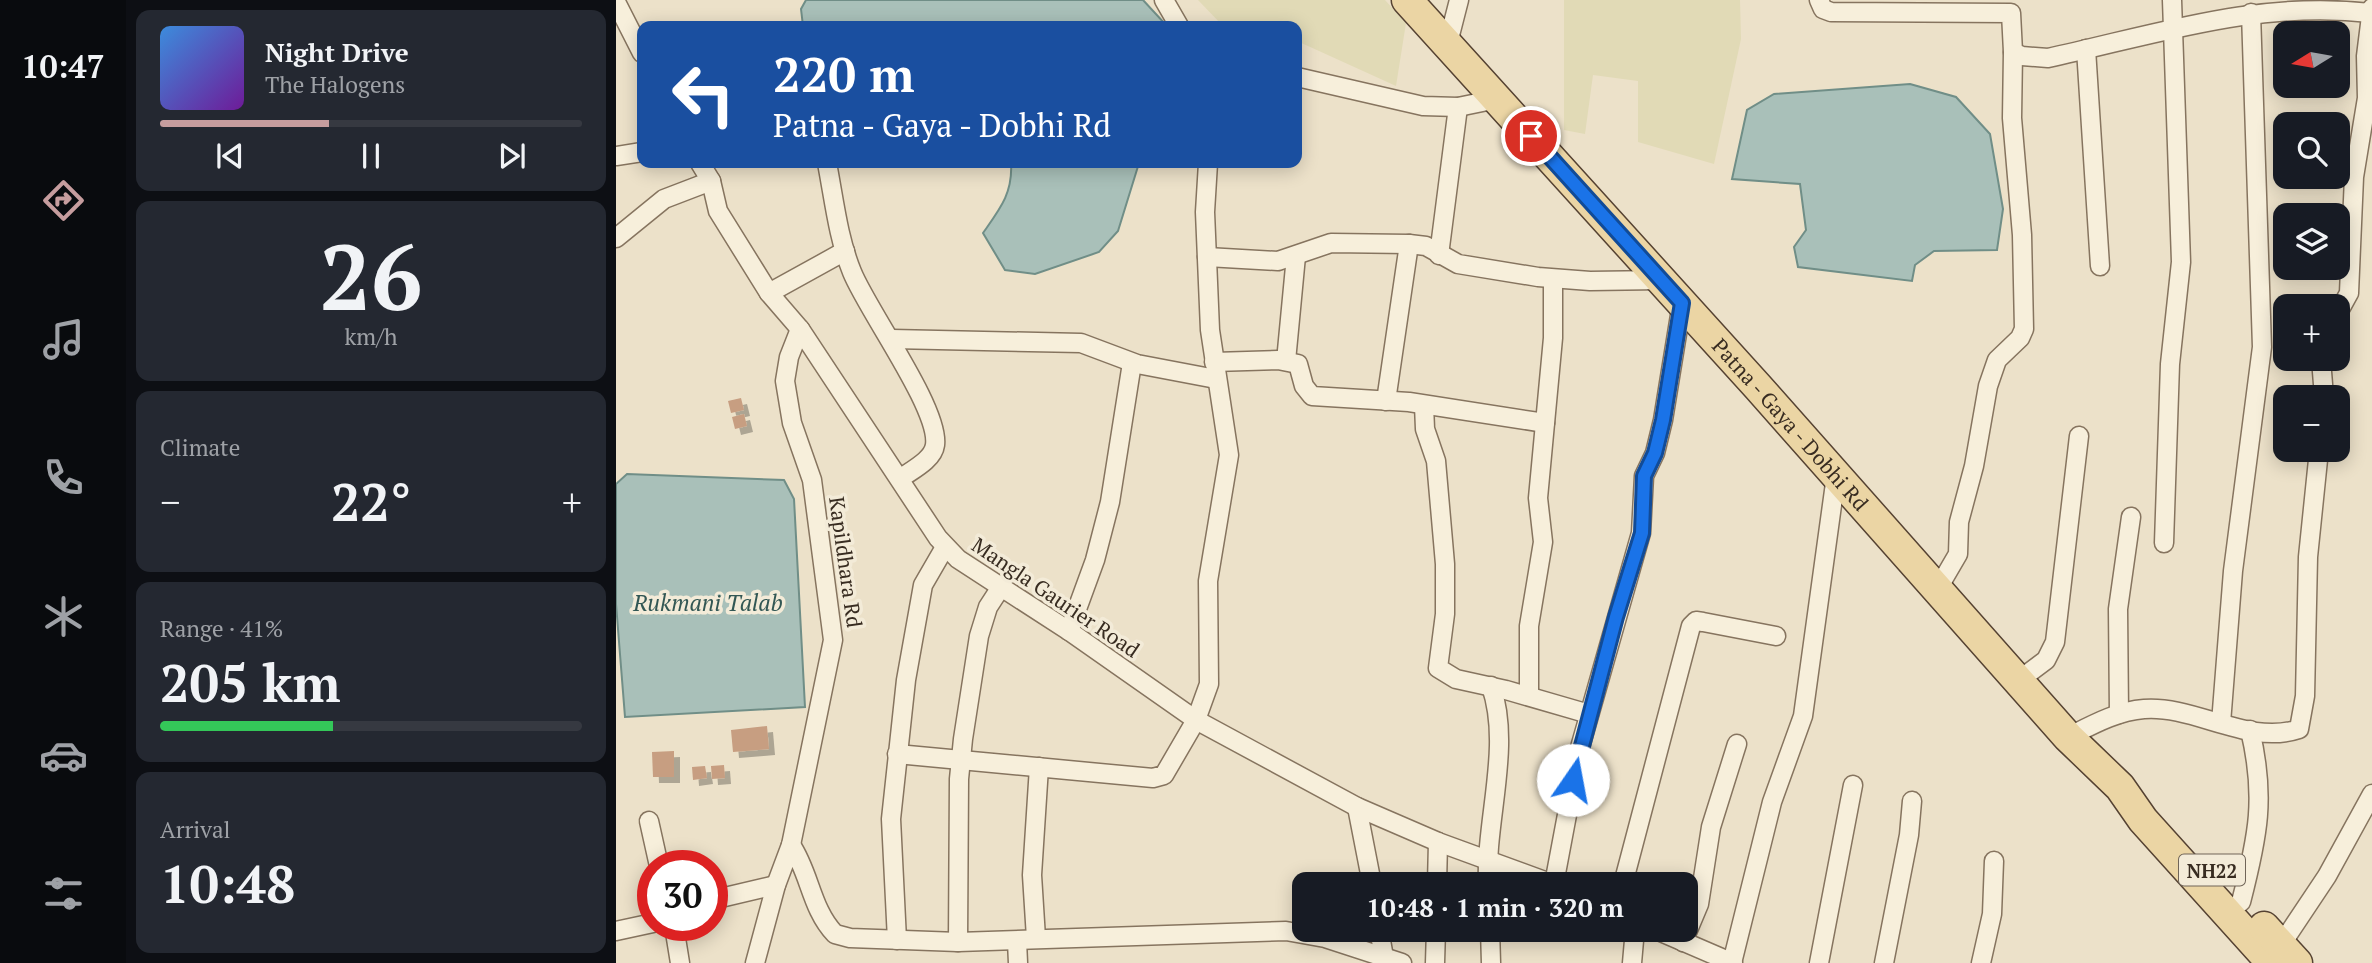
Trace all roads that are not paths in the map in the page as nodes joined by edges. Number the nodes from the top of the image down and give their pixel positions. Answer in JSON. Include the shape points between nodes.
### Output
{"nodes":[{"id":1,"x":1164,"y":0,"type":"edge"},
{"id":2,"x":1407,"y":0,"type":"edge"},
{"id":3,"x":1459,"y":0,"type":"edge"},
{"id":4,"x":1819,"y":0,"type":"edge"},
{"id":5,"x":2172,"y":0,"type":"edge"},
{"id":6,"x":616,"y":2,"type":"edge"},
{"id":7,"x":1910,"y":7,"type":"edge"},
{"id":8,"x":2011,"y":7,"type":"edge"},
{"id":9,"x":2372,"y":10,"type":"edge"},
{"id":10,"x":2251,"y":13,"type":"junction"},
{"id":11,"x":1176,"y":21,"type":"edge"},
{"id":12,"x":2171,"y":26,"type":"junction"},
{"id":13,"x":637,"y":40,"type":"edge"},
{"id":14,"x":1448,"y":43,"type":"junction"},
{"id":15,"x":2086,"y":49,"type":"junction"},
{"id":16,"x":2013,"y":52,"type":"junction"},
{"id":17,"x":1302,"y":78,"type":"edge"},
{"id":18,"x":1497,"y":99,"type":"junction"},
{"id":19,"x":1458,"y":107,"type":"junction"},
{"id":20,"x":637,"y":153,"type":"edge"},
{"id":21,"x":616,"y":156,"type":"edge"},
{"id":22,"x":703,"y":168,"type":"edge"},
{"id":23,"x":828,"y":168,"type":"edge"},
{"id":24,"x":1208,"y":168,"type":"edge"},
{"id":25,"x":710,"y":181,"type":"junction"},
{"id":26,"x":616,"y":238,"type":"edge"},
{"id":27,"x":1409,"y":244,"type":"junction"},
{"id":28,"x":845,"y":251,"type":"junction"},
{"id":29,"x":1439,"y":255,"type":"junction"},
{"id":30,"x":1296,"y":256,"type":"junction"},
{"id":31,"x":1207,"y":257,"type":"junction"},
{"id":32,"x":2100,"y":266,"type":"dead end"},
{"id":33,"x":1553,"y":279,"type":"junction"},
{"id":34,"x":1661,"y":280,"type":"junction"},
{"id":35,"x":769,"y":293,"type":"junction"},
{"id":36,"x":2348,"y":294,"type":"edge"},
{"id":37,"x":1682,"y":303,"type":"junction"},
{"id":38,"x":800,"y":328,"type":"junction"},
{"id":39,"x":892,"y":339,"type":"junction"},
{"id":40,"x":1286,"y":361,"type":"junction"},
{"id":41,"x":1132,"y":363,"type":"junction"},
{"id":42,"x":1215,"y":370,"type":"junction"},
{"id":43,"x":1386,"y":401,"type":"junction"},
{"id":44,"x":1424,"y":405,"type":"junction"},
{"id":45,"x":1545,"y":424,"type":"junction"},
{"id":46,"x":2079,"y":436,"type":"dead end"},
{"id":47,"x":2318,"y":462,"type":"edge"},
{"id":48,"x":1836,"y":476,"type":"junction"},
{"id":49,"x":901,"y":478,"type":"junction"},
{"id":50,"x":2131,"y":517,"type":"dead end"},
{"id":51,"x":2164,"y":543,"type":"dead end"},
{"id":52,"x":945,"y":547,"type":"junction"},
{"id":53,"x":1001,"y":587,"type":"junction"},
{"id":54,"x":1937,"y":590,"type":"junction"},
{"id":55,"x":1069,"y":631,"type":"junction"},
{"id":56,"x":1776,"y":636,"type":"dead end"},
{"id":57,"x":2018,"y":681,"type":"junction"},
{"id":58,"x":1491,"y":686,"type":"junction"},
{"id":59,"x":1529,"y":696,"type":"junction"},
{"id":60,"x":1589,"y":714,"type":"junction"},
{"id":61,"x":2119,"y":714,"type":"junction"},
{"id":62,"x":1195,"y":720,"type":"junction"},
{"id":63,"x":2221,"y":723,"type":"junction"},
{"id":64,"x":2250,"y":730,"type":"junction"},
{"id":65,"x":2068,"y":737,"type":"junction"},
{"id":66,"x":1737,"y":744,"type":"dead end"},
{"id":67,"x":897,"y":754,"type":"junction"},
{"id":68,"x":961,"y":759,"type":"junction"},
{"id":69,"x":1039,"y":767,"type":"junction"},
{"id":70,"x":1853,"y":785,"type":"dead end"},
{"id":71,"x":2120,"y":787,"type":"junction"},
{"id":72,"x":2372,"y":794,"type":"edge"},
{"id":73,"x":1912,"y":801,"type":"dead end"},
{"id":74,"x":1357,"y":807,"type":"junction"},
{"id":75,"x":649,"y":821,"type":"dead end"},
{"id":76,"x":1438,"y":842,"type":"junction"},
{"id":77,"x":791,"y":845,"type":"junction"},
{"id":78,"x":655,"y":850,"type":"edge"},
{"id":79,"x":1487,"y":859,"type":"junction"},
{"id":80,"x":1994,"y":861,"type":"dead end"},
{"id":81,"x":1370,"y":872,"type":"edge"},
{"id":82,"x":1437,"y":872,"type":"edge"},
{"id":83,"x":1488,"y":872,"type":"edge"},
{"id":84,"x":1521,"y":872,"type":"edge"},
{"id":85,"x":1556,"y":872,"type":"edge"},
{"id":86,"x":1626,"y":872,"type":"edge"},
{"id":87,"x":776,"y":885,"type":"junction"},
{"id":88,"x":728,"y":896,"type":"edge"},
{"id":89,"x":2241,"y":902,"type":"junction"},
{"id":90,"x":1698,"y":906,"type":"edge"},
{"id":91,"x":637,"y":926,"type":"edge"},
{"id":92,"x":616,"y":931,"type":"edge"},
{"id":93,"x":1036,"y":938,"type":"junction"},
{"id":94,"x":897,"y":940,"type":"junction"},
{"id":95,"x":676,"y":941,"type":"edge"},
{"id":96,"x":1017,"y":941,"type":"junction"},
{"id":97,"x":958,"y":942,"type":"junction"},
{"id":98,"x":1436,"y":942,"type":"edge"},
{"id":99,"x":1490,"y":942,"type":"edge"},
{"id":100,"x":1633,"y":942,"type":"edge"},
{"id":101,"x":1683,"y":942,"type":"edge"},
{"id":102,"x":2283,"y":957,"type":"edge"},
{"id":103,"x":1384,"y":959,"type":"edge"},
{"id":104,"x":680,"y":963,"type":"edge"},
{"id":105,"x":755,"y":963,"type":"edge"},
{"id":106,"x":1018,"y":963,"type":"edge"},
{"id":107,"x":1402,"y":963,"type":"edge"},
{"id":108,"x":1435,"y":963,"type":"edge"},
{"id":109,"x":1491,"y":963,"type":"edge"},
{"id":110,"x":1632,"y":963,"type":"edge"},
{"id":111,"x":1732,"y":963,"type":"edge"},
{"id":112,"x":1819,"y":963,"type":"edge"},
{"id":113,"x":1884,"y":963,"type":"edge"},
{"id":114,"x":1982,"y":963,"type":"edge"}],
"edges":[{"from":1,"to":11,"type":"street"},
{"from":2,"to":14,"type":"main road","name":"Patna - Gaya - Dobhi Rd"},
{"from":3,"to":14,"type":"street"},
{"from":4,"to":7,"type":"street","via":[[1823,9],[1831,12]]},
{"from":5,"to":12,"type":"street"},
{"from":6,"to":13,"type":"street"},
{"from":7,"to":8,"type":"street"},
{"from":8,"to":16,"type":"street"},
{"from":9,"to":10,"type":"street"},
{"from":9,"to":36,"type":"street","via":[[2367,98],[2354,177]]},
{"from":10,"to":12,"type":"street"},
{"from":10,"to":63,"type":"street","via":[[2262,347],[2233,571]]},
{"from":12,"to":15,"type":"street"},
{"from":12,"to":51,"type":"street","via":[[2181,262],[2170,365]]},
{"from":14,"to":18,"type":"main road","name":"Patna - Gaya - Dobhi Rd"},
{"from":15,"to":16,"type":"street","via":[[2048,58]]},
{"from":15,"to":32,"type":"street"},
{"from":16,"to":54,"type":"street","via":[[2012,118],[2024,329],[2021,338],[1997,360],[1988,386],[1959,522],[1958,554]]},
{"from":17,"to":19,"type":"street","via":[[1423,106]]},
{"from":18,"to":19,"type":"street"},
{"from":18,"to":34,"type":"main road","name":"Patna - Gaya - Dobhi Rd"},
{"from":19,"to":29,"type":"street"},
{"from":20,"to":21,"type":"street"},
{"from":22,"to":25,"type":"street","name":"Mangla Gaurier Road"},
{"from":23,"to":28,"type":"street"},
{"from":24,"to":31,"type":"street"},
{"from":25,"to":26,"type":"street","via":[[664,199]]},
{"from":25,"to":35,"type":"street","name":"Mangla Gaurier Road","via":[[718,211]]},
{"from":27,"to":29,"type":"street","via":[[1426,246]]},
{"from":27,"to":30,"type":"street","via":[[1331,243]]},
{"from":27,"to":43,"type":"street"},
{"from":28,"to":35,"type":"street"},
{"from":28,"to":39,"type":"street","via":[[859,287]]},
{"from":29,"to":33,"type":"street","via":[[1458,264]]},
{"from":30,"to":31,"type":"street","via":[[1263,261]]},
{"from":30,"to":40,"type":"street"},
{"from":31,"to":42,"type":"street"},
{"from":33,"to":34,"type":"street"},
{"from":33,"to":45,"type":"street"},
{"from":34,"to":37,"type":"main road","name":"Patna - Gaya - Dobhi Rd"},
{"from":35,"to":38,"type":"street","name":"Mangla Gaurier Road"},
{"from":37,"to":48,"type":"main road","name":"Patna - Gaya - Dobhi Rd"},
{"from":37,"to":60,"type":"street","via":[[1663,420],[1644,476],[1642,533]]},
{"from":38,"to":49,"type":"street","name":"Mangla Gaurier Road"},
{"from":38,"to":77,"type":"street","name":"Kapildhara Rd","via":[[785,381],[792,423],[812,480],[833,640]]},
{"from":39,"to":41,"type":"street","via":[[1081,343]]},
{"from":39,"to":49,"type":"street","via":[[933,429],[935,446],[930,456]]},
{"from":40,"to":42,"type":"street"},
{"from":40,"to":43,"type":"street","via":[[1298,364],[1312,396]]},
{"from":41,"to":42,"type":"street"},
{"from":41,"to":55,"type":"street","via":[[1110,502],[1096,560]]},
{"from":42,"to":62,"type":"street","via":[[1229,455],[1208,581],[1209,684]]},
{"from":43,"to":44,"type":"street"},
{"from":44,"to":45,"type":"street"},
{"from":44,"to":58,"type":"street","via":[[1425,429],[1436,461],[1445,564],[1438,668],[1456,680]]},
{"from":45,"to":59,"type":"street","via":[[1538,498],[1543,542],[1529,626]]},
{"from":46,"to":57,"type":"street","via":[[2055,642],[2046,660]]},
{"from":47,"to":64,"type":"street","via":[[2308,557],[2302,722],[2290,732]]},
{"from":48,"to":54,"type":"main road","name":"Patna - Gaya - Dobhi Rd"},
{"from":48,"to":111,"type":"street","via":[[1803,716],[1772,802]]},
{"from":49,"to":52,"type":"street","name":"Mangla Gaurier Road"},
{"from":50,"to":61,"type":"street","via":[[2118,609]]},
{"from":52,"to":53,"type":"street","name":"Mangla Gaurier Road"},
{"from":52,"to":67,"type":"street","via":[[919,600]]},
{"from":53,"to":55,"type":"street","name":"Mangla Gaurier Road"},
{"from":53,"to":68,"type":"street","via":[[988,607],[979,636]]},
{"from":54,"to":57,"type":"main road","name":"Patna - Gaya - Dobhi Rd"},
{"from":55,"to":62,"type":"street","name":"Mangla Gaurier Road"},
{"from":56,"to":86,"type":"street","via":[[1696,621],[1691,626]]},
{"from":57,"to":65,"type":"main road","name":"Patna - Gaya - Dobhi Rd"},
{"from":58,"to":59,"type":"street"},
{"from":58,"to":79,"type":"street","via":[[1497,744]]},
{"from":59,"to":60,"type":"street"},
{"from":60,"to":85,"type":"street"},
{"from":61,"to":63,"type":"street","via":[[2146,708]]},
{"from":61,"to":65,"type":"street"},
{"from":62,"to":69,"type":"street","via":[[1159,777]]},
{"from":62,"to":74,"type":"street","name":"Mangla Gaurier Road"},
{"from":63,"to":64,"type":"street"},
{"from":64,"to":89,"type":"street","via":[[2260,770],[2260,798]]},
{"from":65,"to":71,"type":"main road","name":"Patna - Gaya - Dobhi Rd"},
{"from":66,"to":90,"type":"street","via":[[1711,827]]},
{"from":67,"to":68,"type":"street"},
{"from":67,"to":94,"type":"street","via":[[891,819]]},
{"from":68,"to":69,"type":"street"},
{"from":68,"to":97,"type":"street"},
{"from":69,"to":93,"type":"street","via":[[1031,875]]},
{"from":70,"to":112,"type":"street"},
{"from":71,"to":89,"type":"main road","name":"Patna - Gaya - Dobhi Rd","number":"NH22","via":[[2155,804]]},
{"from":71,"to":102,"type":"main road","name":"Patna - Gaya - Dobhi Rd","number":"NH22","via":[[2143,820]]},
{"from":72,"to":102,"type":"street"},
{"from":73,"to":113,"type":"street"},
{"from":74,"to":76,"type":"street","name":"Mangla Gaurier Road"},
{"from":74,"to":81,"type":"street"},
{"from":75,"to":78,"type":"street"},
{"from":76,"to":79,"type":"street","name":"Mangla Gaurier Road"},
{"from":76,"to":82,"type":"street"},
{"from":77,"to":87,"type":"street","name":"Kapildhara Rd"},
{"from":77,"to":94,"type":"street","via":[[802,860],[817,909],[835,934]]},
{"from":79,"to":83,"type":"street"},
{"from":79,"to":84,"type":"street","name":"Mangla Gaurier Road"},
{"from":80,"to":114,"type":"street","via":[[1992,914]]},
{"from":87,"to":88,"type":"street"},
{"from":87,"to":105,"type":"street","name":"Kapildhara Rd"},
{"from":89,"to":102,"type":"main road","name":"Patna - Gaya - Dobhi Rd","number":"NH22"},
{"from":91,"to":92,"type":"street"},
{"from":93,"to":96,"type":"street"},
{"from":93,"to":103,"type":"street","via":[[1286,931]]},
{"from":94,"to":97,"type":"street"},
{"from":95,"to":104,"type":"street"},
{"from":96,"to":97,"type":"street"},
{"from":96,"to":106,"type":"street"},
{"from":98,"to":108,"type":"street"},
{"from":99,"to":109,"type":"street"},
{"from":100,"to":110,"type":"street"},
{"from":101,"to":111,"type":"street"},
{"from":103,"to":107,"type":"street"}]}
